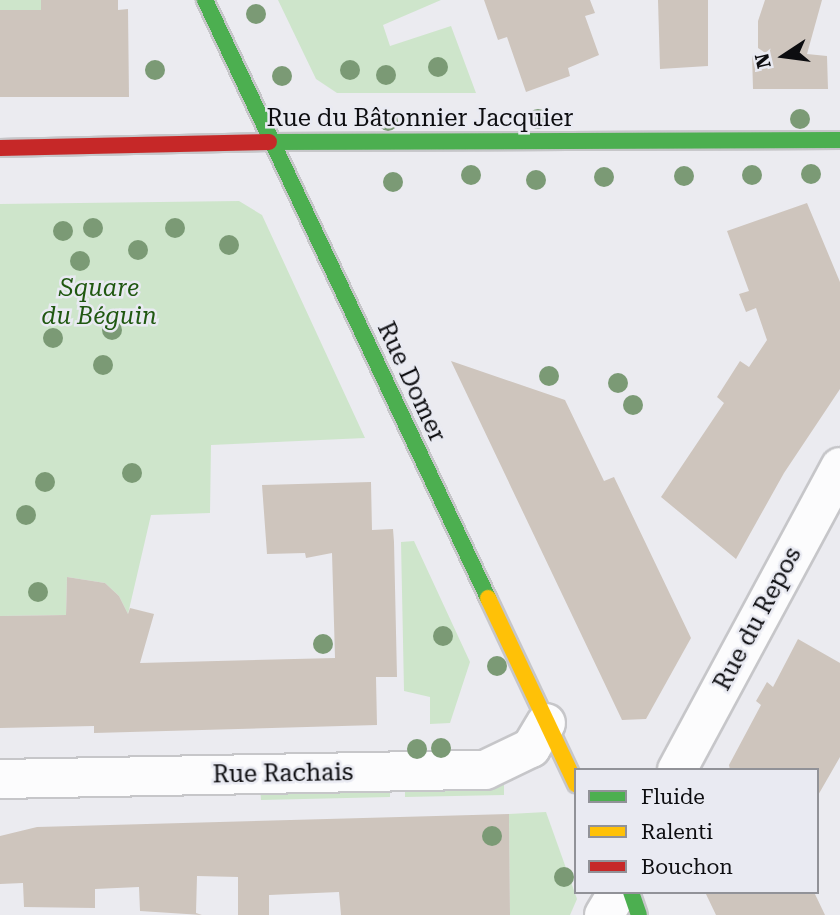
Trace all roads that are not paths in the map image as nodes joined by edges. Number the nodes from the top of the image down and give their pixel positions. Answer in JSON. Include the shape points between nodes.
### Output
{"nodes":[{"id":1,"x":205,"y":0,"type":"edge"},
{"id":2,"x":840,"y":140,"type":"edge"},
{"id":3,"x":274,"y":144,"type":"junction"},
{"id":4,"x":0,"y":148,"type":"edge"},
{"id":5,"x":840,"y":467,"type":"edge"},
{"id":6,"x":546,"y":723,"type":"junction"},
{"id":7,"x":678,"y":768,"type":"edge"},
{"id":8,"x":0,"y":779,"type":"edge"},
{"id":9,"x":574,"y":780,"type":"edge"},
{"id":10,"x":617,"y":894,"type":"edge"},
{"id":11,"x":632,"y":894,"type":"edge"},
{"id":12,"x":604,"y":915,"type":"edge"},
{"id":13,"x":639,"y":915,"type":"edge"}],
"edges":[{"from":1,"to":3,"type":"street","name":"Rue Domer"},
{"from":2,"to":3,"type":"street","name":"Rue du Bâtonnier Jacquier"},
{"from":3,"to":4,"type":"street","name":"Rue du Bâtonnier Jacquier"},
{"from":3,"to":6,"type":"street","name":"Rue Domer"},
{"from":5,"to":7,"type":"street","name":"Rue du Repos"},
{"from":6,"to":8,"type":"street","name":"Rue Rachais","via":[[531,748],[485,770]]},
{"from":6,"to":9,"type":"street","name":"Rue Domer"},
{"from":10,"to":12,"type":"street"},
{"from":11,"to":13,"type":"street"}]}
